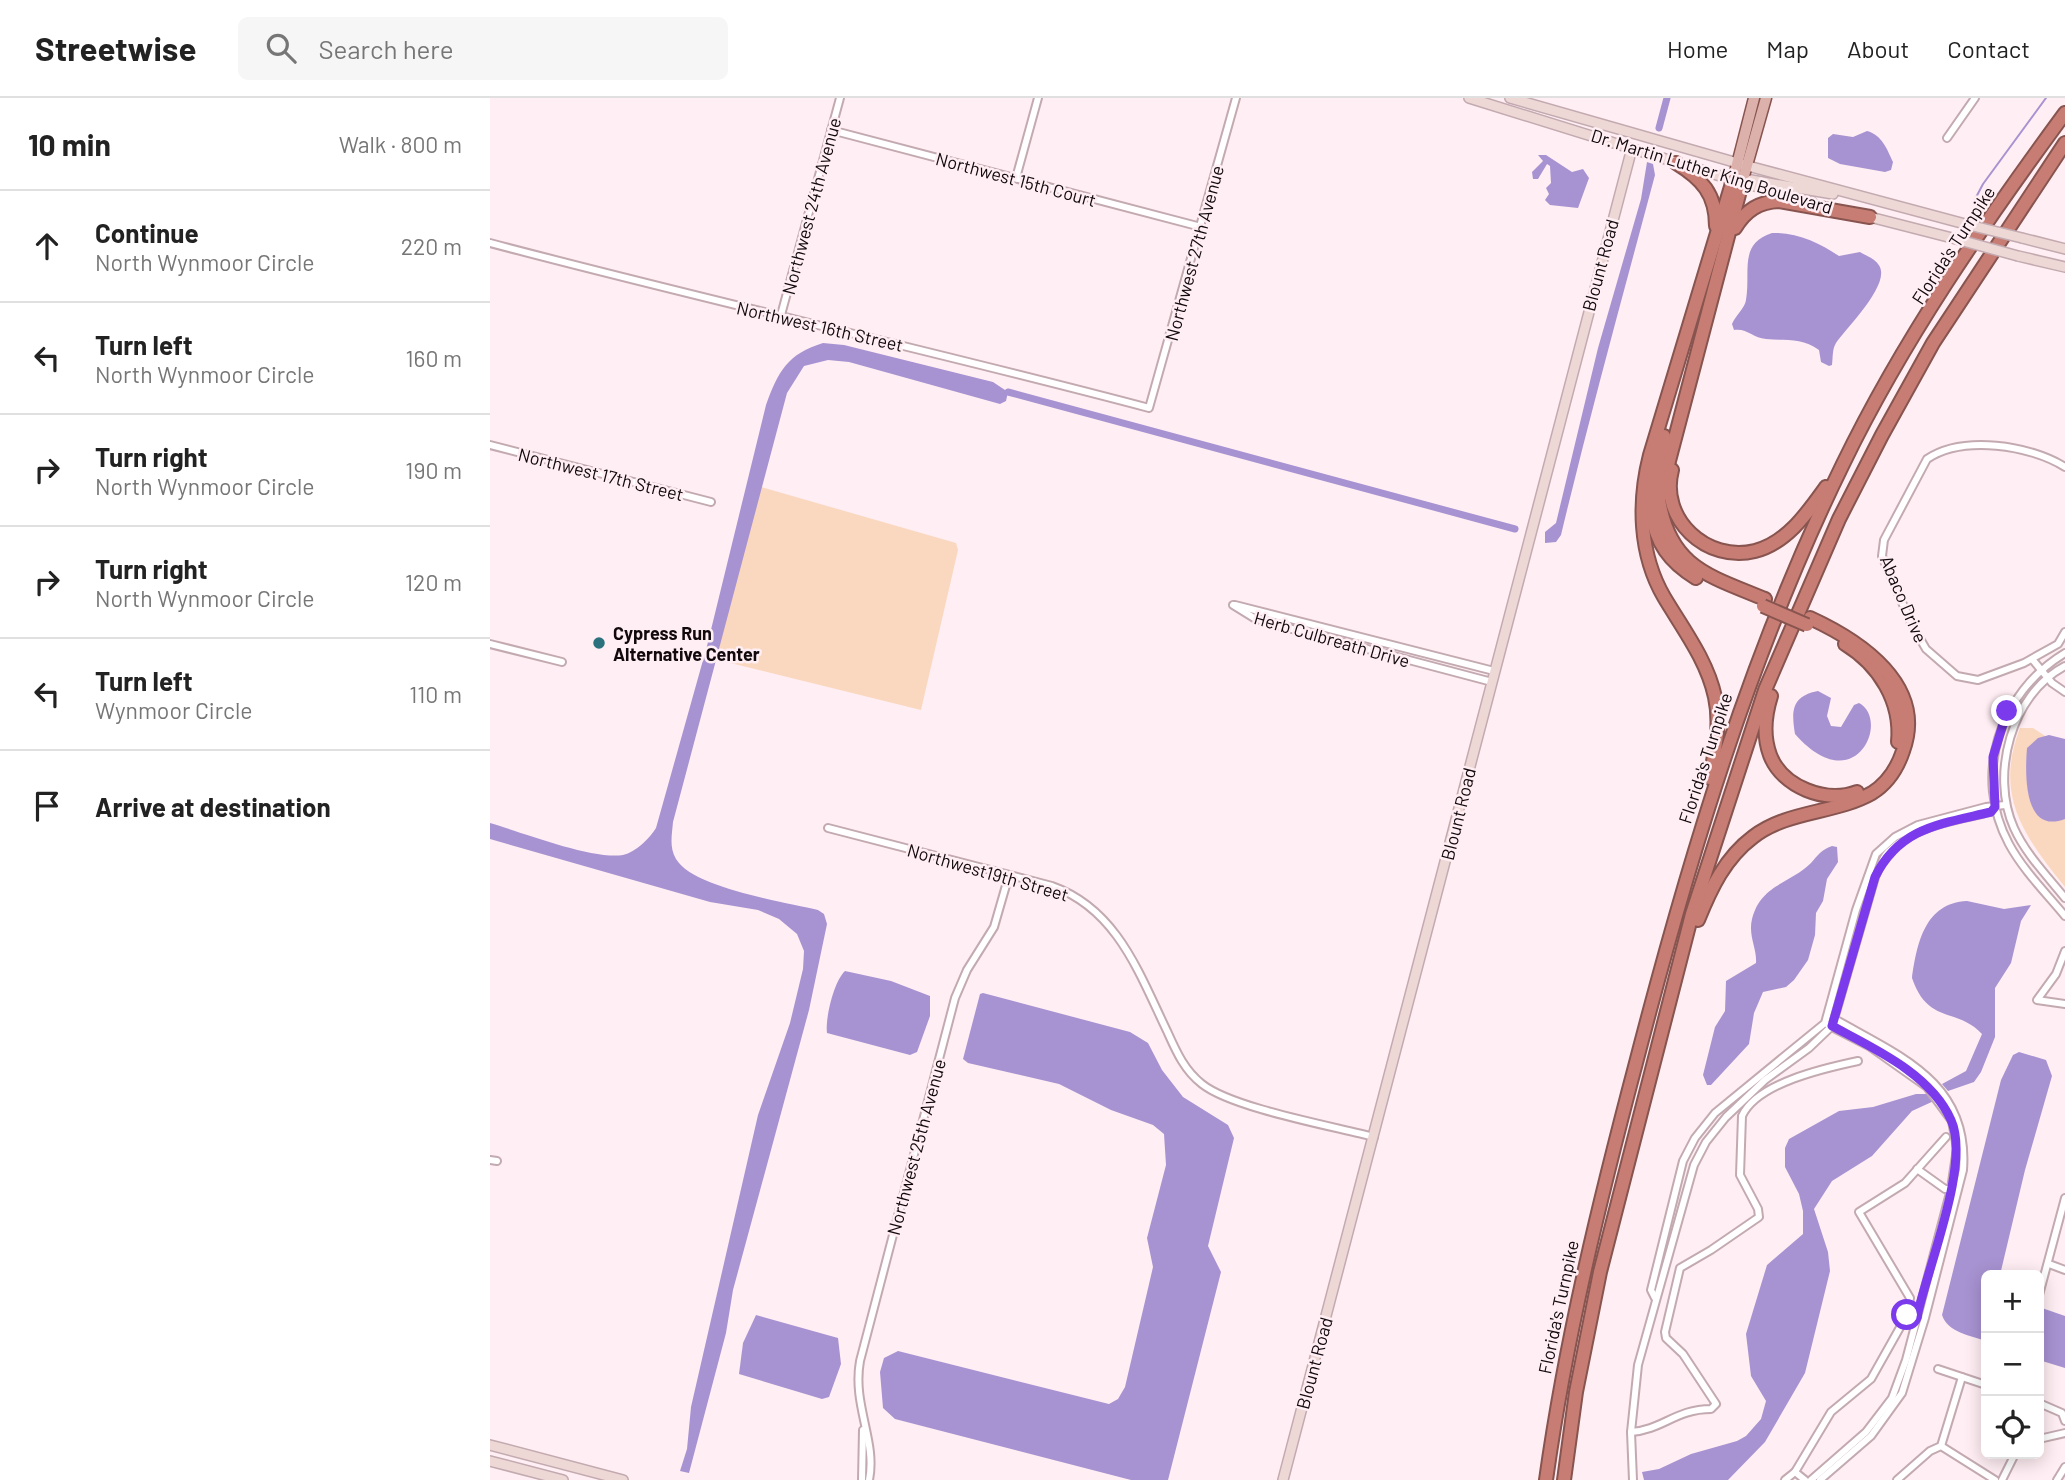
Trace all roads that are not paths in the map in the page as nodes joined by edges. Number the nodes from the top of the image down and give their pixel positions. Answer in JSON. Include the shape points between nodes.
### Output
{"nodes":[{"id":1,"x":840,"y":98,"type":"edge"},
{"id":2,"x":1038,"y":98,"type":"edge"},
{"id":3,"x":1236,"y":98,"type":"edge"},
{"id":4,"x":1469,"y":98,"type":"edge"},
{"id":5,"x":1510,"y":98,"type":"edge"},
{"id":6,"x":1754,"y":98,"type":"edge"},
{"id":7,"x":1766,"y":98,"type":"edge"},
{"id":8,"x":1975,"y":98,"type":"edge"},
{"id":9,"x":2065,"y":113,"type":"edge"},
{"id":10,"x":831,"y":130,"type":"junction"},
{"id":11,"x":1947,"y":138,"type":"dead end"},
{"id":12,"x":2065,"y":143,"type":"edge"},
{"id":13,"x":1632,"y":148,"type":"junction"},
{"id":14,"x":1736,"y":162,"type":"junction"},
{"id":15,"x":1676,"y":163,"type":"junction"},
{"id":16,"x":1748,"y":166,"type":"junction"},
{"id":17,"x":1016,"y":178,"type":"junction"},
{"id":18,"x":1738,"y":182,"type":"junction"},
{"id":19,"x":1855,"y":195,"type":"junction"},
{"id":20,"x":1870,"y":217,"type":"junction"},
{"id":21,"x":1201,"y":227,"type":"junction"},
{"id":22,"x":1729,"y":237,"type":"junction"},
{"id":23,"x":1716,"y":240,"type":"junction"},
{"id":24,"x":490,"y":243,"type":"edge"},
{"id":25,"x":2065,"y":249,"type":"edge"},
{"id":26,"x":2065,"y":267,"type":"edge"},
{"id":27,"x":781,"y":315,"type":"junction"},
{"id":28,"x":1686,"y":333,"type":"junction"},
{"id":29,"x":1699,"y":350,"type":"junction"},
{"id":30,"x":1150,"y":408,"type":"joint"},
{"id":31,"x":490,"y":445,"type":"edge"},
{"id":32,"x":1844,"y":461,"type":"junction"},
{"id":33,"x":2065,"y":467,"type":"edge"},
{"id":34,"x":711,"y":502,"type":"dead end"},
{"id":35,"x":1764,"y":602,"type":"junction"},
{"id":36,"x":1809,"y":621,"type":"junction"},
{"id":37,"x":2065,"y":632,"type":"edge"},
{"id":38,"x":490,"y":644,"type":"edge"},
{"id":39,"x":1781,"y":653,"type":"junction"},
{"id":40,"x":2065,"y":653,"type":"edge"},
{"id":41,"x":2035,"y":657,"type":"junction"},
{"id":42,"x":562,"y":662,"type":"dead end"},
{"id":43,"x":2065,"y":666,"type":"edge"},
{"id":44,"x":2042,"y":670,"type":"junction"},
{"id":45,"x":1494,"y":671,"type":"junction"},
{"id":46,"x":2048,"y":679,"type":"junction"},
{"id":47,"x":1492,"y":682,"type":"junction"},
{"id":48,"x":2065,"y":692,"type":"edge"},
{"id":49,"x":2005,"y":805,"type":"junction"},
{"id":50,"x":1995,"y":807,"type":"junction"},
{"id":51,"x":1702,"y":823,"type":"junction"},
{"id":52,"x":828,"y":828,"type":"dead end"},
{"id":53,"x":1009,"y":875,"type":"junction"},
{"id":54,"x":2065,"y":898,"type":"edge"},
{"id":55,"x":2065,"y":915,"type":"edge"},
{"id":56,"x":2065,"y":951,"type":"edge"},
{"id":57,"x":1684,"y":952,"type":"junction"},
{"id":58,"x":2065,"y":1004,"type":"edge"},
{"id":59,"x":1832,"y":1017,"type":"junction"},
{"id":60,"x":1828,"y":1025,"type":"junction"},
{"id":61,"x":1858,"y":1061,"type":"dead end"},
{"id":62,"x":1763,"y":1076,"type":"junction"},
{"id":63,"x":1772,"y":1091,"type":"junction"},
{"id":64,"x":1374,"y":1137,"type":"junction"},
{"id":65,"x":1946,"y":1137,"type":"dead end"},
{"id":66,"x":1917,"y":1169,"type":"junction"},
{"id":67,"x":1954,"y":1189,"type":"junction"},
{"id":68,"x":2065,"y":1198,"type":"edge"},
{"id":69,"x":2049,"y":1264,"type":"junction"},
{"id":70,"x":2065,"y":1270,"type":"edge"},
{"id":71,"x":2044,"y":1280,"type":"edge"},
{"id":72,"x":1655,"y":1298,"type":"junction"},
{"id":73,"x":1672,"y":1301,"type":"junction"},
{"id":74,"x":1907,"y":1315,"type":"junction"},
{"id":75,"x":1917,"y":1317,"type":"junction"},
{"id":76,"x":1926,"y":1318,"type":"junction"},
{"id":77,"x":1938,"y":1369,"type":"dead end"},
{"id":78,"x":1962,"y":1377,"type":"junction"},
{"id":79,"x":1981,"y":1383,"type":"edge"},
{"id":80,"x":2044,"y":1405,"type":"edge"},
{"id":81,"x":2065,"y":1421,"type":"edge"},
{"id":82,"x":863,"y":1428,"type":"junction"},
{"id":83,"x":1631,"y":1432,"type":"junction"},
{"id":84,"x":2065,"y":1433,"type":"edge"},
{"id":85,"x":2044,"y":1438,"type":"edge"},
{"id":86,"x":490,"y":1445,"type":"edge"},
{"id":87,"x":1941,"y":1446,"type":"junction"},
{"id":88,"x":2012,"y":1459,"type":"edge"},
{"id":89,"x":490,"y":1461,"type":"edge"},
{"id":90,"x":2065,"y":1467,"type":"edge"},
{"id":91,"x":1795,"y":1472,"type":"junction"},
{"id":92,"x":563,"y":1480,"type":"edge"},
{"id":93,"x":623,"y":1480,"type":"edge"},
{"id":94,"x":862,"y":1480,"type":"edge"},
{"id":95,"x":869,"y":1480,"type":"edge"},
{"id":96,"x":1283,"y":1480,"type":"edge"},
{"id":97,"x":1546,"y":1480,"type":"edge"},
{"id":98,"x":1564,"y":1480,"type":"edge"},
{"id":99,"x":1633,"y":1480,"type":"edge"},
{"id":100,"x":1785,"y":1480,"type":"edge"},
{"id":101,"x":1805,"y":1480,"type":"edge"},
{"id":102,"x":1811,"y":1480,"type":"edge"},
{"id":103,"x":1820,"y":1480,"type":"edge"},
{"id":104,"x":1897,"y":1480,"type":"edge"},
{"id":105,"x":1995,"y":1480,"type":"edge"},
{"id":106,"x":2002,"y":1480,"type":"edge"},
{"id":107,"x":2057,"y":1480,"type":"edge"}],
"edges":[{"from":1,"to":10,"type":"street","name":"Northwest 24th Avenue"},
{"from":2,"to":17,"type":"street"},
{"from":3,"to":21,"type":"street","name":"Northwest 27th Avenue"},
{"from":4,"to":13,"type":"main road","name":"Dr. Martin Luther King Boulevard"},
{"from":5,"to":14,"type":"main road","name":"Dr. Martin Luther King Boulevard"},
{"from":6,"to":14,"type":"main road"},
{"from":7,"to":16,"type":"main road"},
{"from":8,"to":11,"type":"street"},
{"from":9,"to":32,"type":"highway","name":"Florida's Turnpike","via":[[2001,202],[1907,349]]},
{"from":10,"to":17,"type":"street","name":"Northwest 15th Court"},
{"from":10,"to":27,"type":"street","name":"Northwest 24th Avenue"},
{"from":12,"to":39,"type":"highway","name":"Florida's Turnpike","via":[[1933,343],[1881,435]]},
{"from":13,"to":15,"type":"main road","name":"Dr. Martin Luther King Boulevard"},
{"from":13,"to":45,"type":"main road","name":"Blount Road"},
{"from":14,"to":16,"type":"main road","name":"Dr. Martin Luther King Boulevard"},
{"from":14,"to":18,"type":"main road"},
{"from":15,"to":18,"type":"main road","name":"Dr. Martin Luther King Boulevard"},
{"from":15,"to":23,"type":"highway","via":[[1695,175],[1712,197]]},
{"from":16,"to":18,"type":"main road"},
{"from":16,"to":19,"type":"main road","name":"Dr. Martin Luther King Boulevard"},
{"from":17,"to":21,"type":"street","name":"Northwest 15th Court"},
{"from":18,"to":19,"type":"main road"},
{"from":18,"to":20,"type":"main road","name":"Dr. Martin Luther King Boulevard"},
{"from":18,"to":22,"type":"highway"},
{"from":18,"to":23,"type":"highway"},
{"from":19,"to":25,"type":"main road","name":"Dr. Martin Luther King Boulevard","bridge":true},
{"from":20,"to":22,"type":"highway","via":[[1765,202],[1741,217]]},
{"from":20,"to":26,"type":"main road","name":"Dr. Martin Luther King Boulevard","bridge":true},
{"from":21,"to":30,"type":"street","name":"Northwest 27th Avenue"},
{"from":22,"to":29,"type":"highway"},
{"from":23,"to":28,"type":"highway"},
{"from":24,"to":27,"type":"street","name":"Northwest 16th Street","via":[[692,297]]},
{"from":27,"to":30,"type":"street","name":"Northwest 16th Street"},
{"from":28,"to":35,"type":"highway","via":[[1683,365],[1651,486],[1652,516],[1665,551],[1678,565],[1707,584]]},
{"from":28,"to":51,"type":"highway","via":[[1643,483],[1642,509],[1653,574],[1702,660],[1715,699],[1717,740]]},
{"from":29,"to":32,"type":"highway","via":[[1697,375],[1669,482],[1680,523],[1695,539],[1737,553],[1757,551],[1776,542],[1799,523]]},
{"from":29,"to":35,"type":"highway","via":[[1660,485],[1661,517],[1678,552],[1692,566]]},
{"from":31,"to":34,"type":"street","name":"Northwest 17th Street"},
{"from":32,"to":51,"type":"highway","name":"Florida's Turnpike","via":[[1751,677]]},
{"from":33,"to":41,"type":"street","name":"Abaco Drive","via":[[2051,459],[1978,443],[1937,452],[1927,460],[1884,540],[1882,556],[1910,623],[1926,649],[1957,676],[1978,680]]},
{"from":35,"to":36,"type":"highway"},
{"from":36,"to":39,"type":"highway","via":[[1867,662],[1894,702],[1899,731],[1892,760],[1877,780],[1863,789],[1834,796],[1815,794],[1782,774],[1771,758],[1765,724]]},
{"from":36,"to":57,"type":"highway","via":[[1852,639],[1885,668],[1905,704],[1904,748],[1893,774],[1873,792],[1776,823],[1734,853],[1717,876]]},
{"from":37,"to":41,"type":"street","name":"Abaco Drive","via":[[2058,644]]},
{"from":38,"to":42,"type":"street"},
{"from":39,"to":57,"type":"highway","name":"Florida's Turnpike","via":[[1726,803]]},
{"from":40,"to":44,"type":"street"},
{"from":41,"to":44,"type":"street","via":[[2043,662]]},
{"from":43,"to":46,"type":"street"},
{"from":44,"to":46,"type":"street"},
{"from":44,"to":50,"type":"street","via":[[2007,711],[1998,734],[1993,768]]},
{"from":45,"to":47,"type":"main road","name":"Blount Road"},
{"from":45,"to":47,"type":"street","name":"Herb Culbreath Drive","via":[[1233,605],[1276,625]]},
{"from":46,"to":48,"type":"street"},
{"from":46,"to":49,"type":"street","via":[[2020,714],[2011,735],[2005,757]]},
{"from":47,"to":64,"type":"main road","name":"Blount Road"},
{"from":49,"to":50,"type":"street"},
{"from":49,"to":54,"type":"street","via":[[2015,831]]},
{"from":50,"to":55,"type":"street","via":[[2017,858]]},
{"from":50,"to":59,"type":"street","via":[[1918,825],[1877,854],[1856,910]]},
{"from":51,"to":97,"type":"highway","name":"Florida's Turnpike","via":[[1582,1272]]},
{"from":52,"to":53,"type":"street","name":"Northwest19th Street"},
{"from":53,"to":64,"type":"street","name":"Northwest19th Street","via":[[1062,890],[1101,914],[1126,949],[1181,1061],[1201,1084],[1232,1100]]},
{"from":53,"to":82,"type":"street","name":"Northwest 25th Avenue","via":[[994,927],[958,990],[909,1174],[859,1367]]},
{"from":56,"to":58,"type":"street","via":[[2056,974],[2037,1000]]},
{"from":57,"to":98,"type":"highway","name":"Florida's Turnpike","via":[[1600,1272]]},
{"from":59,"to":60,"type":"street"},
{"from":59,"to":67,"type":"street","via":[[1918,1067],[1947,1097],[1965,1150]]},
{"from":60,"to":62,"type":"street"},
{"from":60,"to":67,"type":"street","via":[[1903,1068],[1940,1102],[1952,1121],[1957,1148]]},
{"from":61,"to":63,"type":"street","via":[[1812,1071]]},
{"from":62,"to":63,"type":"street"},
{"from":62,"to":72,"type":"street","via":[[1706,1142],[1694,1165]]},
{"from":62,"to":72,"type":"street","via":[[1716,1113],[1683,1161],[1651,1290]]},
{"from":63,"to":73,"type":"street","via":[[1746,1108],[1742,1116],[1740,1175],[1759,1217],[1680,1268]]},
{"from":64,"to":96,"type":"main road","name":"Blount Road"},
{"from":65,"to":66,"type":"street"},
{"from":66,"to":67,"type":"street","via":[[1945,1189]]},
{"from":66,"to":74,"type":"street","via":[[1905,1183],[1859,1212],[1910,1298]]},
{"from":67,"to":75,"type":"street"},
{"from":67,"to":76,"type":"street"},
{"from":68,"to":69,"type":"street"},
{"from":69,"to":70,"type":"street"},
{"from":69,"to":71,"type":"street"},
{"from":72,"to":73,"type":"street"},
{"from":72,"to":83,"type":"street","via":[[1638,1365]]},
{"from":73,"to":83,"type":"street","via":[[1666,1338],[1683,1354],[1716,1404],[1712,1409],[1690,1409],[1648,1431]]},
{"from":74,"to":75,"type":"street"},
{"from":74,"to":91,"type":"street","via":[[1871,1379],[1831,1412]]},
{"from":75,"to":76,"type":"street"},
{"from":75,"to":102,"type":"street","via":[[1892,1398],[1866,1432]]},
{"from":76,"to":103,"type":"street","via":[[1902,1393],[1871,1436]]},
{"from":77,"to":78,"type":"street"},
{"from":78,"to":79,"type":"street"},
{"from":78,"to":87,"type":"street"},
{"from":80,"to":81,"type":"street","via":[[2062,1413]]},
{"from":82,"to":94,"type":"street","name":"Northwest 25th Avenue"},
{"from":82,"to":95,"type":"street","name":"Northwest 25th Avenue","via":[[870,1448]]},
{"from":83,"to":99,"type":"street"},
{"from":84,"to":85,"type":"street"},
{"from":86,"to":93,"type":"main road"},
{"from":87,"to":104,"type":"street"},
{"from":87,"to":105,"type":"street"},
{"from":88,"to":106,"type":"street"},
{"from":89,"to":92,"type":"main road"},
{"from":90,"to":107,"type":"street"},
{"from":91,"to":100,"type":"street"},
{"from":91,"to":101,"type":"street"}]}
